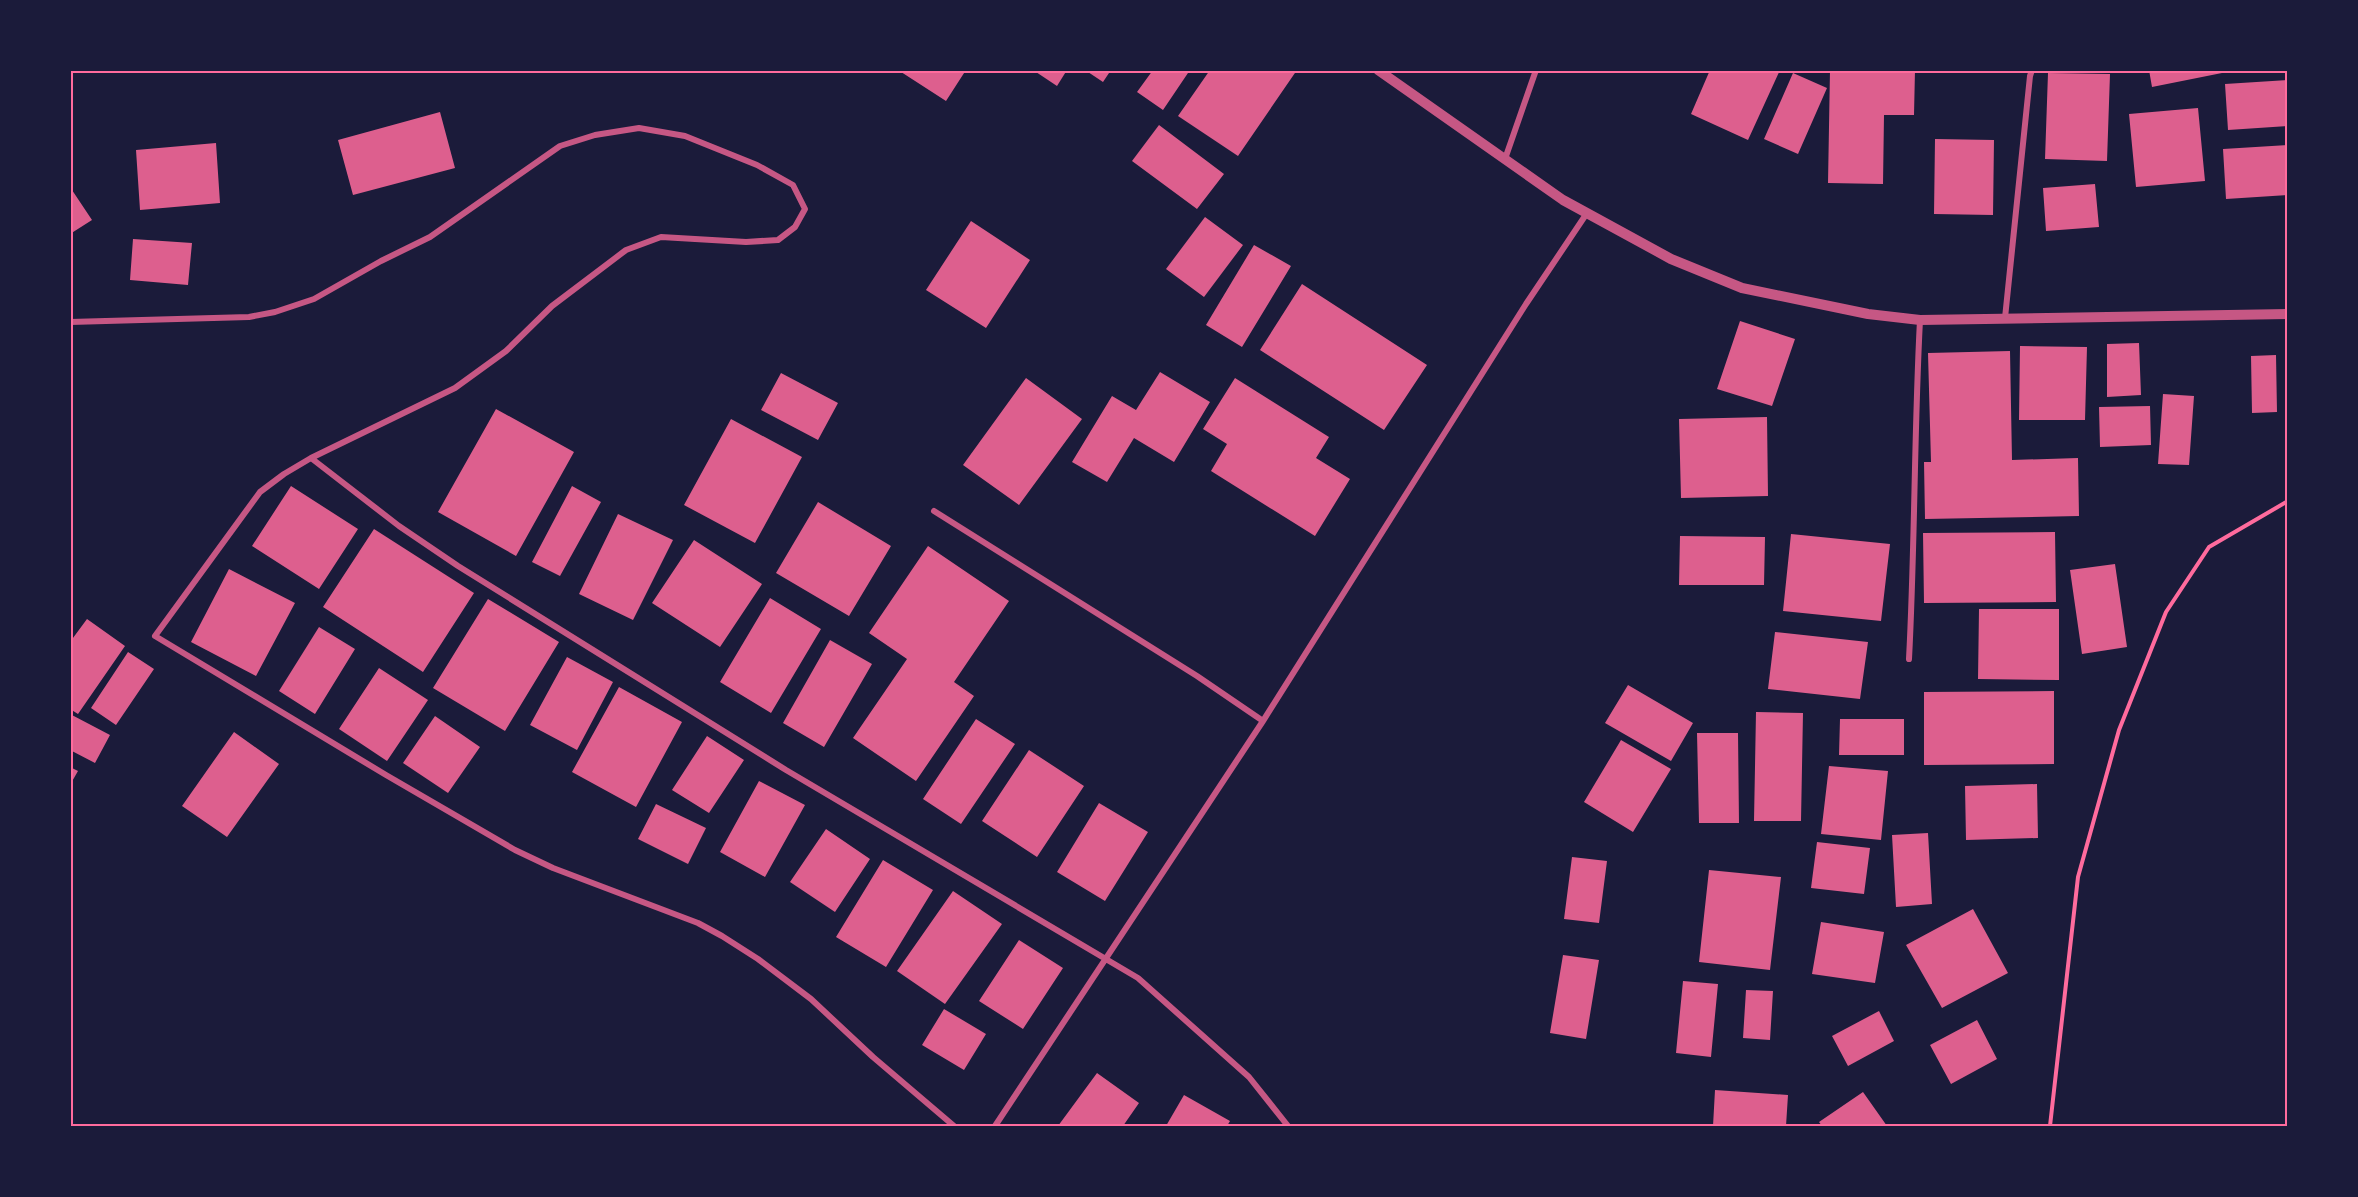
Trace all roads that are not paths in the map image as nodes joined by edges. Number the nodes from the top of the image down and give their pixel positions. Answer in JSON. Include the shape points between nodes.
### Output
{"nodes":[{"id":1,"x":1378,"y":70,"type":"edge"},
{"id":2,"x":1536,"y":70,"type":"edge"},
{"id":3,"x":2032,"y":70,"type":"edge"},
{"id":4,"x":1505,"y":159,"type":"junction"},
{"id":5,"x":1587,"y":213,"type":"junction"},
{"id":6,"x":2288,"y":314,"type":"edge"},
{"id":7,"x":2005,"y":318,"type":"junction"},
{"id":8,"x":1920,"y":320,"type":"junction"},
{"id":9,"x":70,"y":322,"type":"edge"},
{"id":10,"x":311,"y":458,"type":"junction"},
{"id":11,"x":934,"y":511,"type":"dead end"},
{"id":12,"x":1909,"y":659,"type":"dead end"},
{"id":13,"x":1263,"y":722,"type":"junction"},
{"id":14,"x":1105,"y":959,"type":"junction"},
{"id":15,"x":954,"y":1126,"type":"edge"},
{"id":16,"x":995,"y":1126,"type":"edge"},
{"id":17,"x":1288,"y":1126,"type":"edge"}],
"edges":[{"from":1,"to":4,"type":"street"},
{"from":2,"to":4,"type":"street"},
{"from":3,"to":7,"type":"street"},
{"from":4,"to":5,"type":"street"},
{"from":5,"to":8,"type":"street","via":[[1671,259],[1742,288],[1868,314]]},
{"from":5,"to":13,"type":"street"},
{"from":6,"to":7,"type":"street"},
{"from":7,"to":8,"type":"street"},
{"from":8,"to":12,"type":"street"},
{"from":9,"to":10,"type":"street","via":[[249,317],[314,299],[430,237],[560,146],[595,135],[639,128],[685,135],[757,165],[793,185],[805,209],[795,227],[778,240],[661,237],[626,250],[552,306],[506,351],[455,388]]},
{"from":10,"to":14,"type":"street","via":[[458,566],[786,770]]},
{"from":10,"to":15,"type":"street","via":[[260,492],[155,636],[515,850],[722,936],[811,999]]},
{"from":11,"to":13,"type":"street","via":[[1197,676]]},
{"from":13,"to":14,"type":"street"},
{"from":14,"to":16,"type":"street"},
{"from":14,"to":17,"type":"street","via":[[1138,978],[1219,1049],[1249,1077]]}]}
